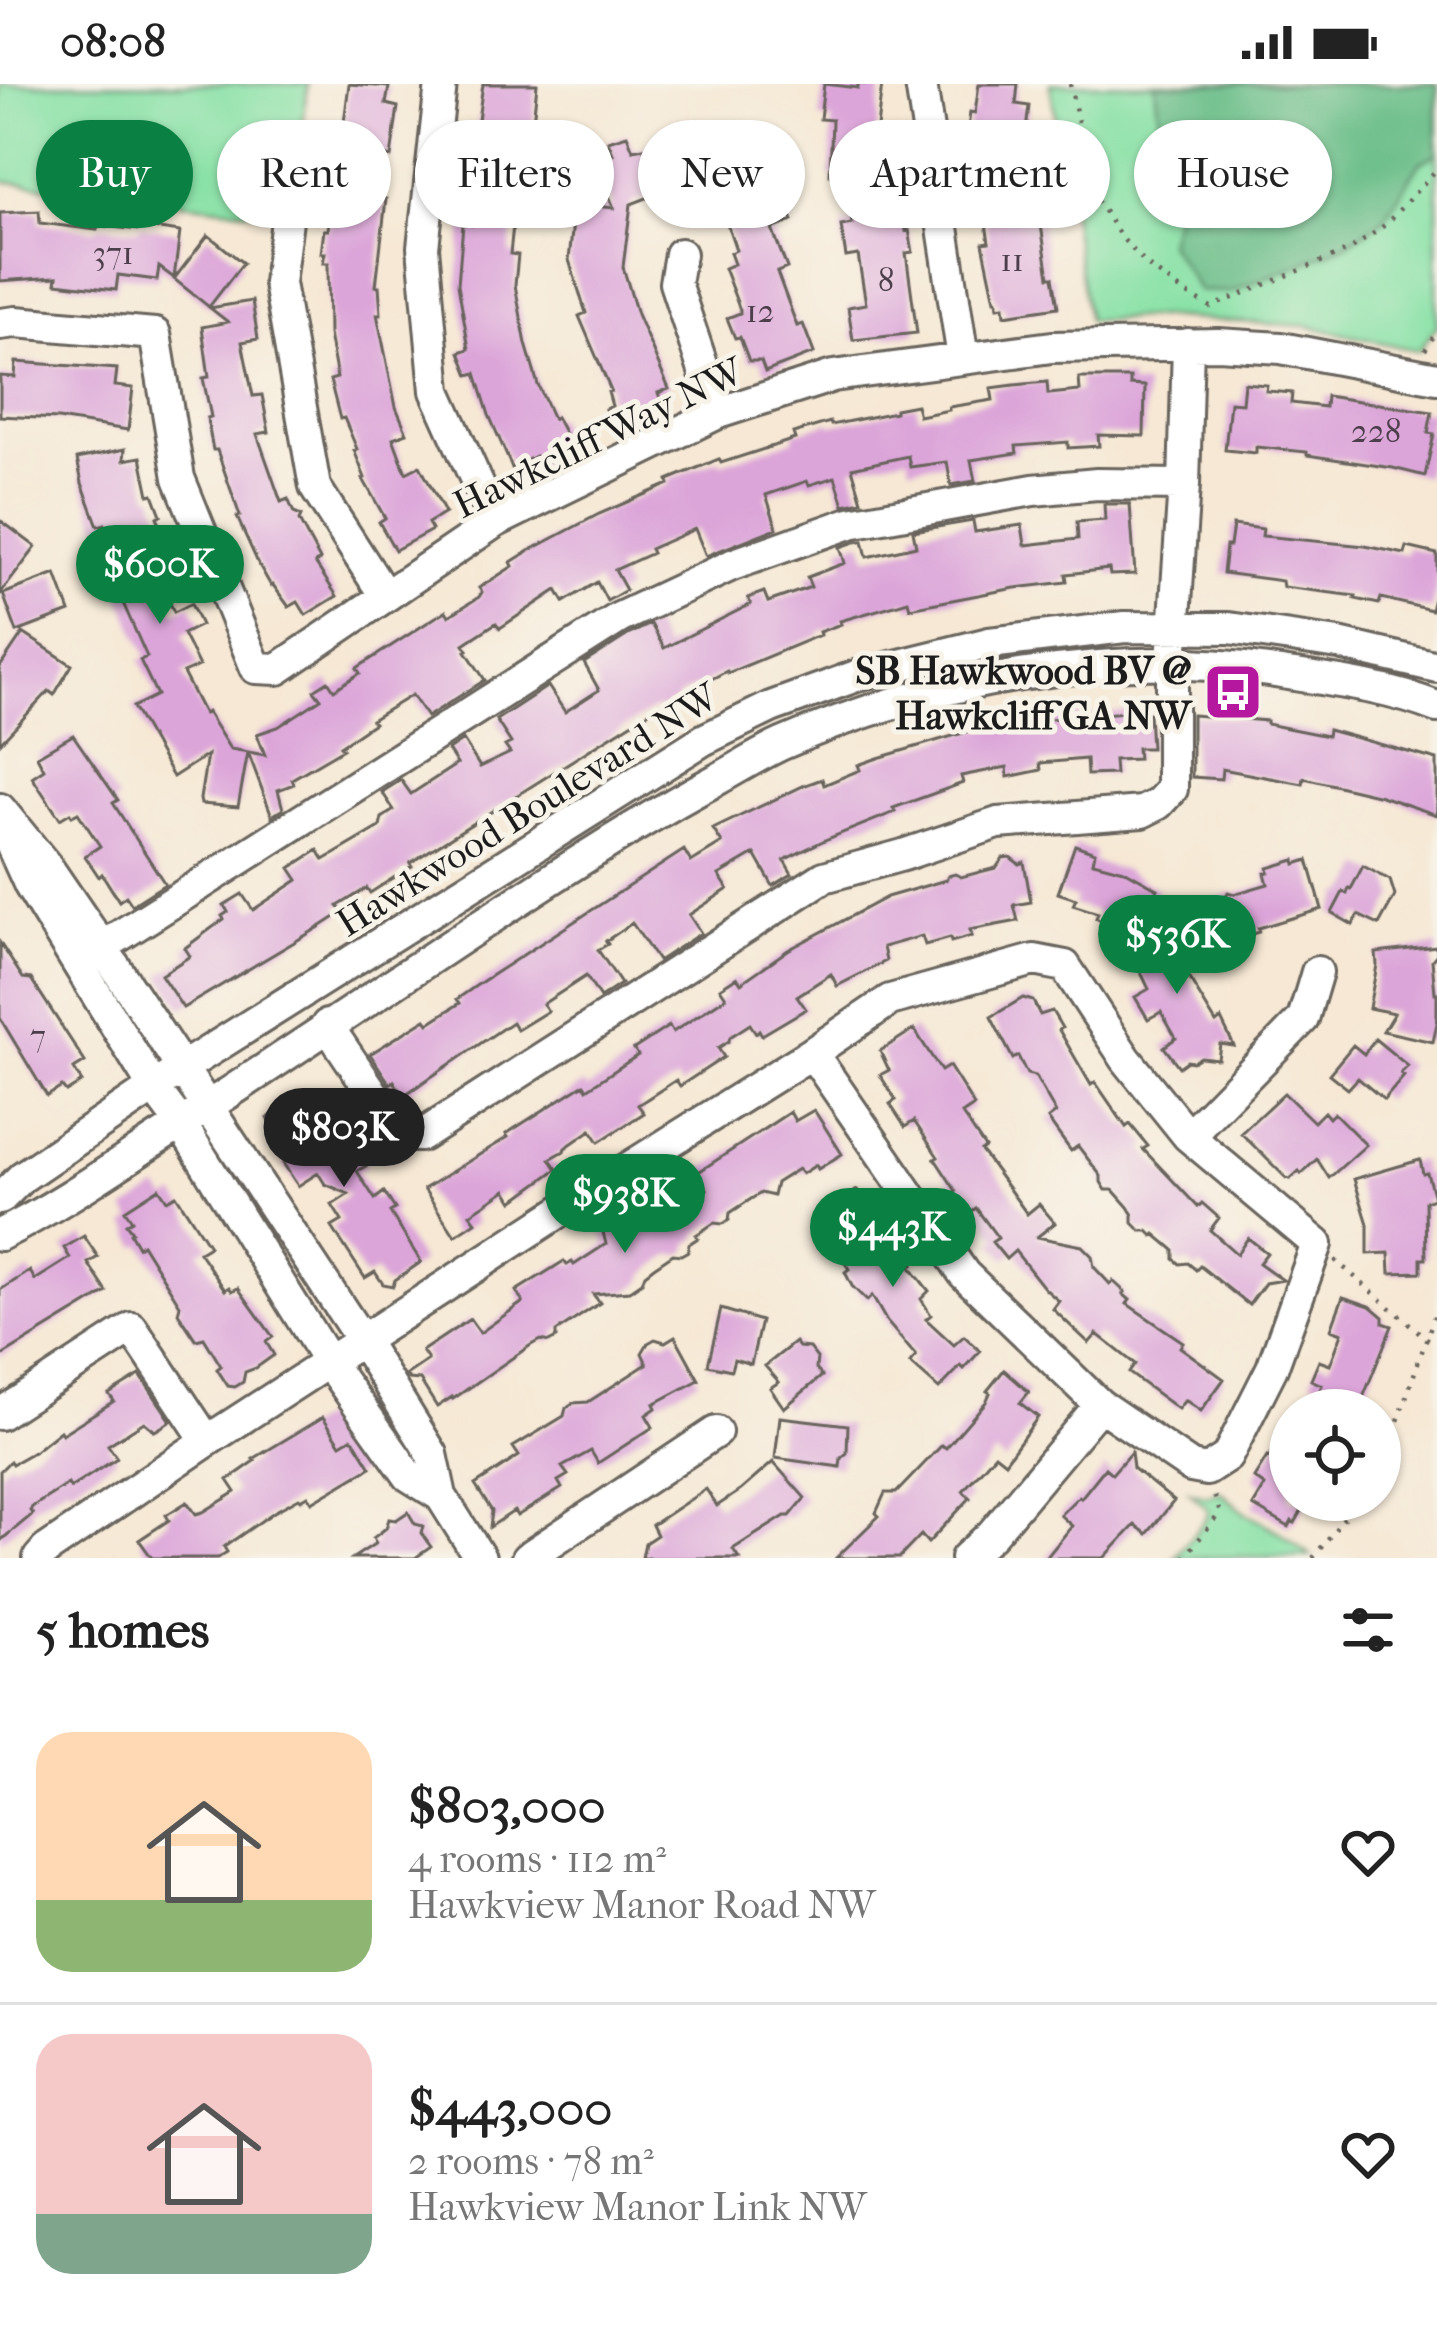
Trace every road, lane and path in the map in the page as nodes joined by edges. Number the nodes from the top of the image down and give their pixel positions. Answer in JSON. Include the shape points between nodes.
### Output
{"nodes":[{"id":1,"x":441,"y":84,"type":"edge"},
{"id":2,"x":921,"y":84,"type":"edge"},
{"id":3,"x":1070,"y":84,"type":"edge"},
{"id":4,"x":1437,"y":169,"type":"edge"},
{"id":5,"x":286,"y":228,"type":"edge"},
{"id":6,"x":680,"y":254,"type":"dead end"},
{"id":7,"x":0,"y":324,"type":"edge"},
{"id":8,"x":1188,"y":344,"type":"junction"},
{"id":9,"x":963,"y":358,"type":"junction"},
{"id":10,"x":1437,"y":378,"type":"edge"},
{"id":11,"x":718,"y":413,"type":"junction"},
{"id":12,"x":1184,"y":485,"type":"junction"},
{"id":13,"x":495,"y":522,"type":"junction"},
{"id":14,"x":385,"y":596,"type":"junction"},
{"id":15,"x":1174,"y":626,"type":"junction"},
{"id":16,"x":1172,"y":662,"type":"junction"},
{"id":17,"x":1437,"y":667,"type":"edge"},
{"id":18,"x":1437,"y":706,"type":"edge"},
{"id":19,"x":625,"y":790,"type":"junction"},
{"id":20,"x":0,"y":809,"type":"edge"},
{"id":21,"x":0,"y":819,"type":"edge"},
{"id":22,"x":642,"y":820,"type":"junction"},
{"id":23,"x":102,"y":947,"type":"junction"},
{"id":24,"x":1317,"y":972,"type":"dead end"},
{"id":25,"x":327,"y":1025,"type":"junction"},
{"id":26,"x":812,"y":1053,"type":"junction"},
{"id":27,"x":182,"y":1068,"type":"junction"},
{"id":28,"x":154,"y":1088,"type":"junction"},
{"id":29,"x":195,"y":1116,"type":"junction"},
{"id":30,"x":1188,"y":1136,"type":"junction"},
{"id":31,"x":0,"y":1198,"type":"edge"},
{"id":32,"x":0,"y":1235,"type":"edge"},
{"id":33,"x":1317,"y":1244,"type":"junction"},
{"id":34,"x":1437,"y":1308,"type":"edge"},
{"id":35,"x":1426,"y":1338,"type":"junction"},
{"id":36,"x":363,"y":1342,"type":"junction"},
{"id":37,"x":1437,"y":1344,"type":"edge"},
{"id":38,"x":328,"y":1363,"type":"junction"},
{"id":39,"x":1100,"y":1405,"type":"junction"},
{"id":40,"x":1401,"y":1412,"type":"edge"},
{"id":41,"x":0,"y":1414,"type":"edge"},
{"id":42,"x":716,"y":1432,"type":"dead end"},
{"id":43,"x":207,"y":1442,"type":"junction"},
{"id":44,"x":1214,"y":1492,"type":"dead end"},
{"id":45,"x":441,"y":1496,"type":"junction"},
{"id":46,"x":1342,"y":1521,"type":"edge"},
{"id":47,"x":38,"y":1558,"type":"edge"},
{"id":48,"x":481,"y":1558,"type":"edge"},
{"id":49,"x":527,"y":1558,"type":"edge"},
{"id":50,"x":967,"y":1558,"type":"edge"},
{"id":51,"x":1184,"y":1558,"type":"edge"},
{"id":52,"x":1313,"y":1558,"type":"edge"}],
"edges":[{"from":1,"to":13,"type":"street","via":[[423,247],[436,391]]},
{"from":2,"to":9,"type":"street"},
{"from":3,"to":4,"type":"path","via":[[1094,196],[1148,266],[1211,307],[1352,249]]},
{"from":5,"to":14,"type":"street","via":[[279,284],[316,487]]},
{"from":6,"to":11,"type":"street","via":[[675,283]]},
{"from":7,"to":14,"type":"street","name":"Hawkcliff Way NW","via":[[155,334],[179,478],[256,668],[278,669]]},
{"from":8,"to":9,"type":"street","name":"Hawkcliff Way NW"},
{"from":8,"to":10,"type":"street","name":"Hawkcliff Way NW","via":[[1281,348]]},
{"from":8,"to":12,"type":"street"},
{"from":9,"to":11,"type":"street","name":"Hawkcliff Way NW","via":[[833,376]]},
{"from":11,"to":13,"type":"street","name":"Hawkcliff Way NW"},
{"from":12,"to":15,"type":"street"},
{"from":12,"to":23,"type":"street","via":[[1033,490],[850,524],[731,565],[620,617]]},
{"from":13,"to":14,"type":"street","name":"Hawkcliff Way NW"},
{"from":15,"to":16,"type":"street"},
{"from":15,"to":17,"type":"street","name":"Hawkwood Boulevard NW","via":[[1340,644]]},
{"from":15,"to":19,"type":"street","name":"Hawkwood Boulevard NW","via":[[989,643],[860,675],[703,740]]},
{"from":16,"to":18,"type":"street","name":"Hawkwood Boulevard NW","via":[[1332,681]]},
{"from":16,"to":22,"type":"street","name":"Hawkwood Boulevard NW","via":[[994,678],[873,710],[782,745]]},
{"from":16,"to":25,"type":"street","via":[[1172,788],[1158,804],[1142,812],[998,823],[824,878],[422,1136],[397,1129]]},
{"from":19,"to":22,"type":"street"},
{"from":19,"to":27,"type":"street","name":"Hawkwood Boulevard NW"},
{"from":20,"to":23,"type":"street"},
{"from":21,"to":28,"type":"street","via":[[30,886]]},
{"from":22,"to":25,"type":"street","name":"Hawkwood Boulevard NW"},
{"from":23,"to":27,"type":"street"},
{"from":24,"to":30,"type":"street","via":[[1303,1019]]},
{"from":25,"to":29,"type":"street","name":"Hawkwood Boulevard NW"},
{"from":26,"to":30,"type":"street","via":[[890,1000],[1034,960],[1066,966]]},
{"from":26,"to":36,"type":"street"},
{"from":26,"to":39,"type":"street","via":[[964,1274]]},
{"from":27,"to":28,"type":"street","name":"Hawkwood Boulevard NW"},
{"from":27,"to":29,"type":"street"},
{"from":28,"to":29,"type":"street"},
{"from":28,"to":31,"type":"street","name":"Hawkwood Boulevard NW"},
{"from":29,"to":32,"type":"street","name":"Hawkwood Boulevard NW"},
{"from":29,"to":36,"type":"street"},
{"from":29,"to":38,"type":"street"},
{"from":30,"to":33,"type":"street"},
{"from":33,"to":35,"type":"path"},
{"from":33,"to":39,"type":"street","via":[[1272,1369],[1227,1456],[1207,1470],[1191,1467]]},
{"from":34,"to":35,"type":"path"},
{"from":35,"to":37,"type":"path"},
{"from":35,"to":40,"type":"path"},
{"from":36,"to":38,"type":"street"},
{"from":36,"to":45,"type":"street","via":[[432,1454]]},
{"from":38,"to":43,"type":"street"},
{"from":38,"to":45,"type":"street","via":[[409,1476]]},
{"from":39,"to":50,"type":"street"},
{"from":41,"to":43,"type":"street","via":[[132,1328]]},
{"from":42,"to":49,"type":"street"},
{"from":43,"to":47,"type":"street"},
{"from":44,"to":51,"type":"path","via":[[1220,1513]]},
{"from":45,"to":48,"type":"street"},
{"from":46,"to":52,"type":"path"}]}
